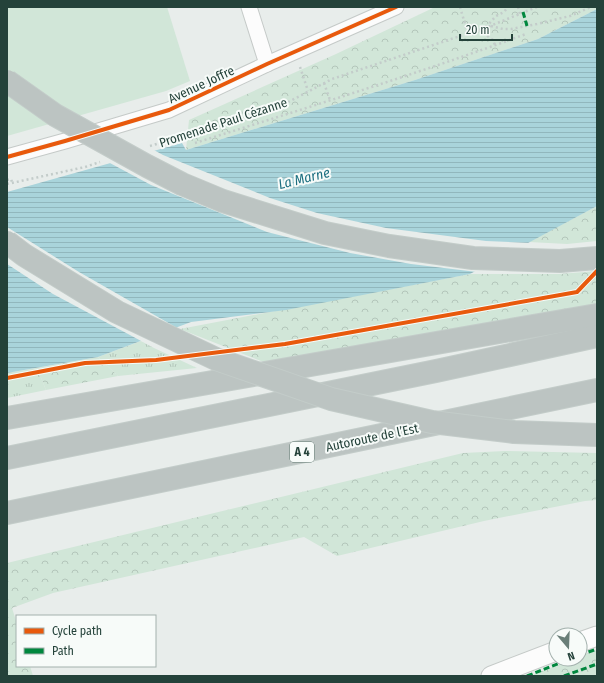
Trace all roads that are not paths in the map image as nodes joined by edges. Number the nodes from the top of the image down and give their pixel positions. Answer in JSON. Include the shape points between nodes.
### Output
{"nodes":[{"id":1,"x":249,"y":7,"type":"edge"},
{"id":2,"x":396,"y":7,"type":"edge"},
{"id":3,"x":267,"y":64,"type":"junction"},
{"id":4,"x":7,"y":81,"type":"edge"},
{"id":5,"x":7,"y":157,"type":"edge"},
{"id":6,"x":7,"y":242,"type":"edge"},
{"id":7,"x":597,"y":258,"type":"edge"},
{"id":8,"x":597,"y":315,"type":"edge"},
{"id":9,"x":597,"y":336,"type":"edge"},
{"id":10,"x":597,"y":390,"type":"edge"},
{"id":11,"x":7,"y":418,"type":"edge"},
{"id":12,"x":597,"y":435,"type":"edge"},
{"id":13,"x":7,"y":458,"type":"edge"},
{"id":14,"x":8,"y":513,"type":"edge"},
{"id":15,"x":548,"y":654,"type":"edge"},
{"id":16,"x":491,"y":676,"type":"edge"}],
"edges":[{"from":1,"to":3,"type":"street"},
{"from":2,"to":3,"type":"street","name":"Avenue Joffre"},
{"from":3,"to":5,"type":"street","name":"Avenue Joffre","via":[[169,110]]},
{"from":4,"to":7,"type":"highway","bridge":true,"via":[[56,115],[182,184],[223,201],[325,233],[389,246],[473,258],[560,261]]},
{"from":6,"to":12,"type":"highway","bridge":true,"via":[[117,312],[216,359],[331,400],[432,422],[514,432]]},
{"from":8,"to":11,"type":"highway"},
{"from":9,"to":13,"type":"highway"},
{"from":10,"to":14,"type":"highway","name":"Autoroute de l’Est","number":"A 4"},
{"from":15,"to":16,"type":"street"}]}
